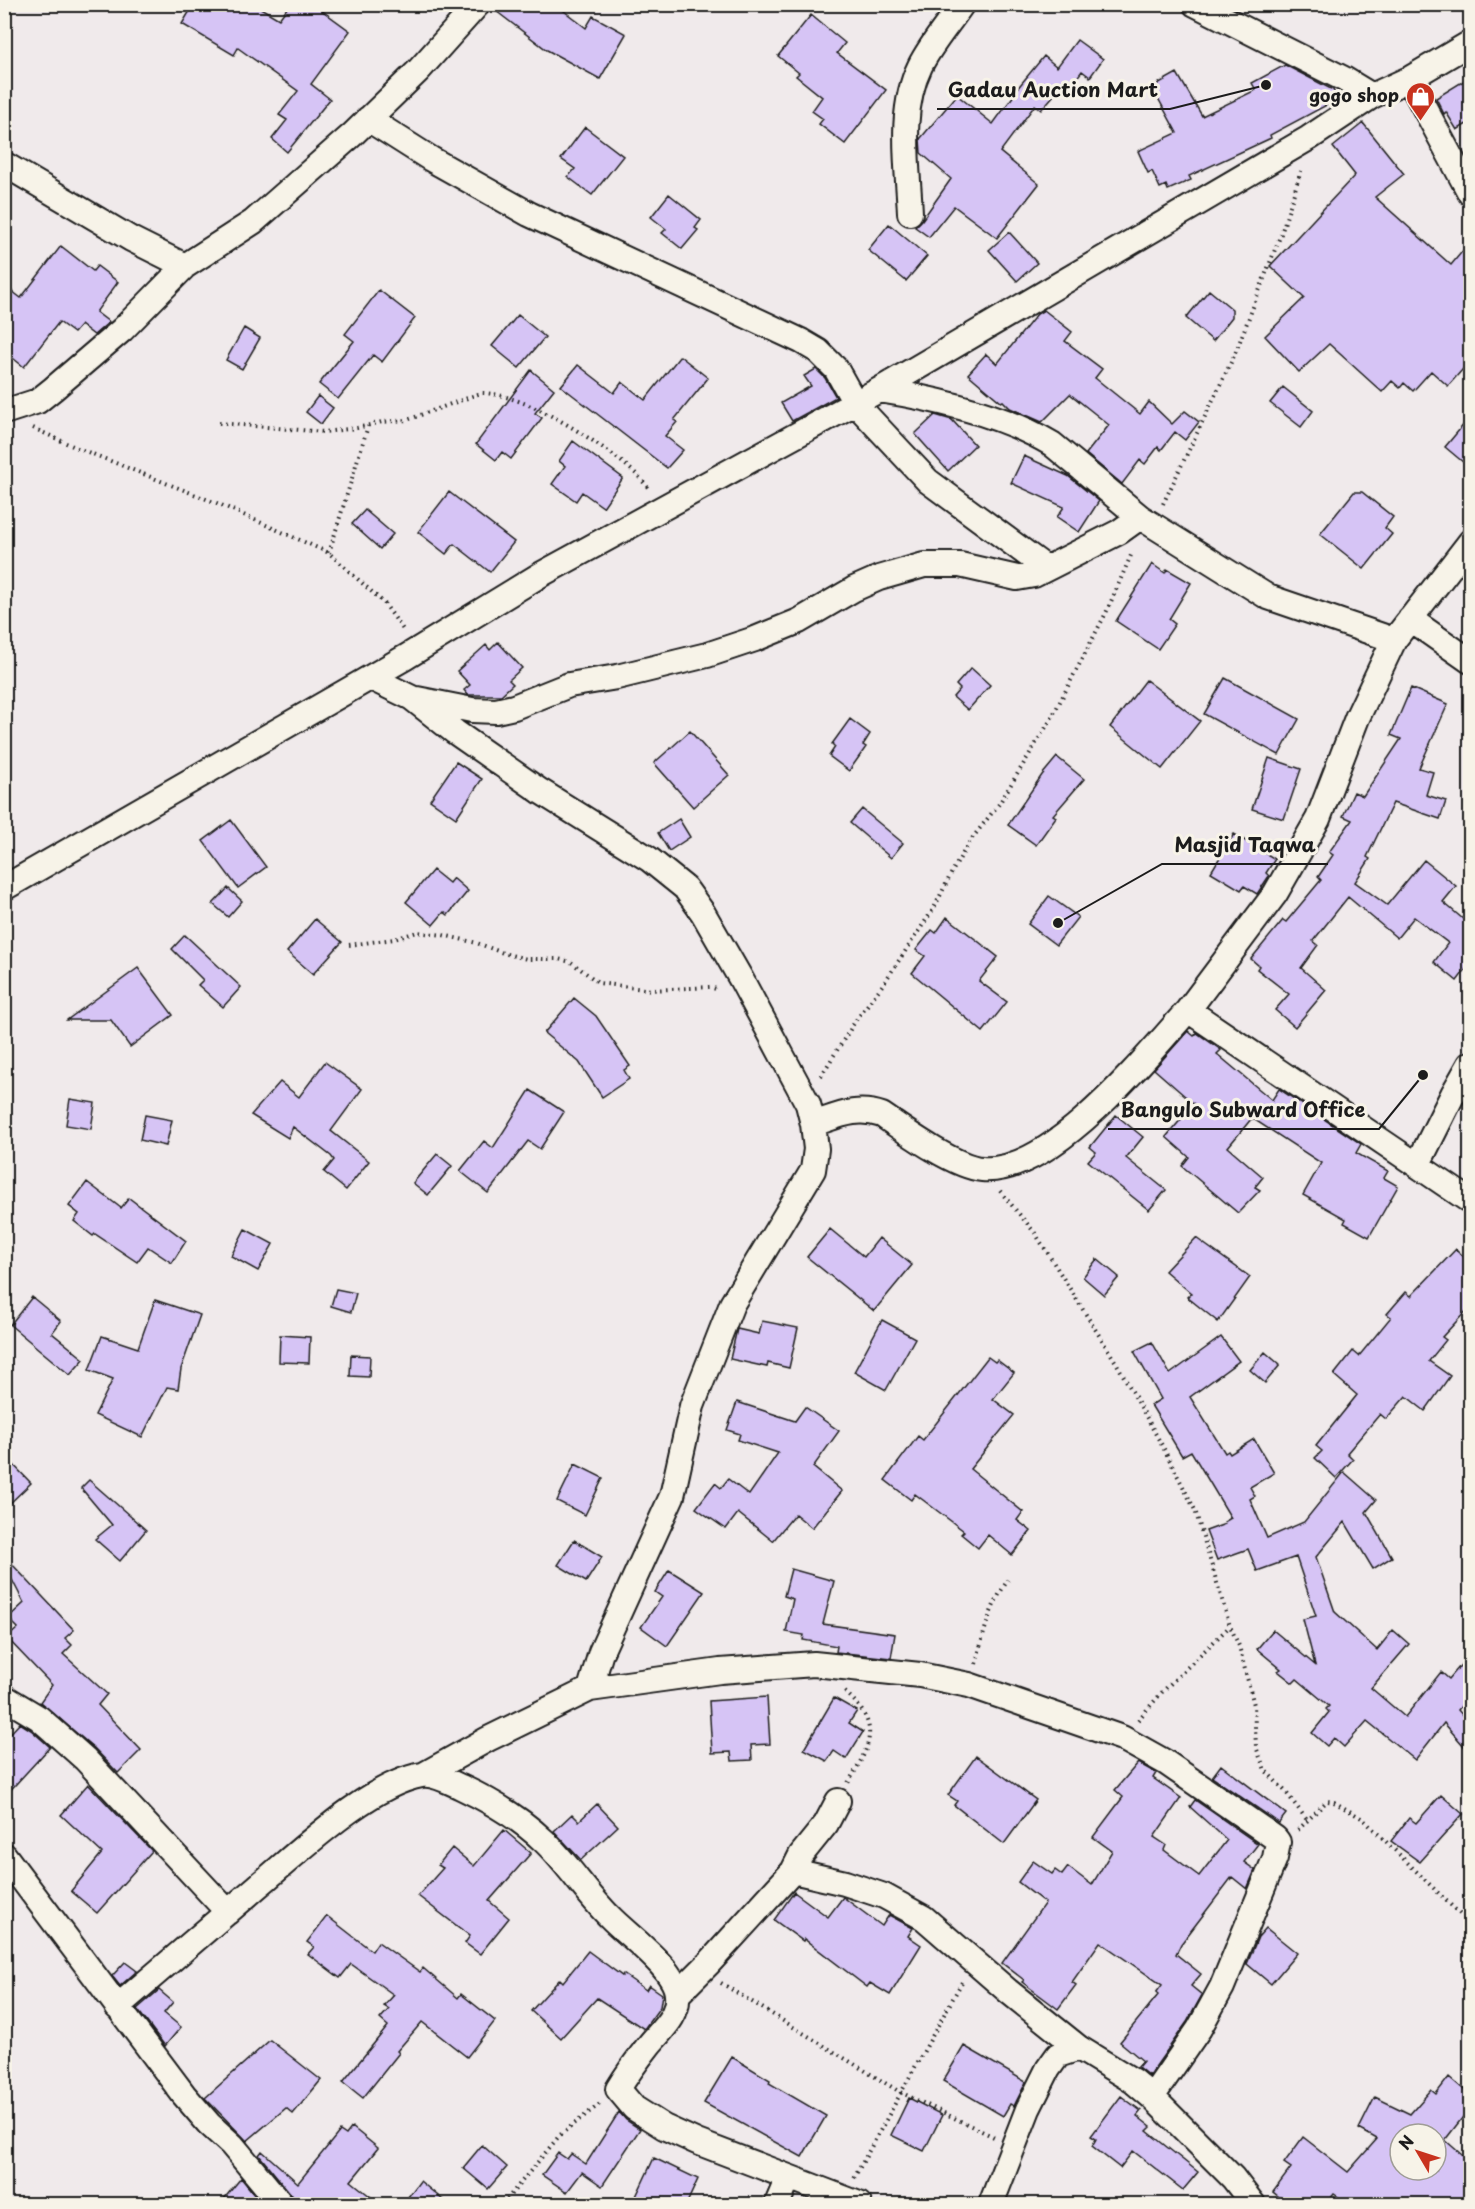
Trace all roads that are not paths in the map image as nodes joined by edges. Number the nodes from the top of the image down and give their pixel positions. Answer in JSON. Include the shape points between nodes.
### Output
{"nodes":[{"id":1,"x":478,"y":4,"type":"edge"},
{"id":2,"x":962,"y":4,"type":"edge"},
{"id":3,"x":1195,"y":4,"type":"edge"},
{"id":4,"x":1470,"y":43,"type":"edge"},
{"id":5,"x":1409,"y":79,"type":"junction"},
{"id":6,"x":1372,"y":96,"type":"junction"},
{"id":7,"x":368,"y":119,"type":"junction"},
{"id":8,"x":4,"y":164,"type":"edge"},
{"id":9,"x":1470,"y":193,"type":"edge"},
{"id":10,"x":910,"y":213,"type":"dead end"},
{"id":11,"x":185,"y":266,"type":"junction"},
{"id":12,"x":879,"y":390,"type":"junction"},
{"id":13,"x":855,"y":403,"type":"junction"},
{"id":14,"x":14,"y":418,"type":"edge"},
{"id":15,"x":1146,"y":521,"type":"junction"},
{"id":16,"x":1470,"y":542,"type":"edge"},
{"id":17,"x":1046,"y":568,"type":"junction"},
{"id":18,"x":1410,"y":619,"type":"junction"},
{"id":19,"x":1394,"y":640,"type":"junction"},
{"id":20,"x":1470,"y":661,"type":"edge"},
{"id":21,"x":371,"y":678,"type":"junction"},
{"id":22,"x":412,"y":698,"type":"junction"},
{"id":23,"x":4,"y":888,"type":"edge"},
{"id":24,"x":1188,"y":1010,"type":"junction"},
{"id":25,"x":1470,"y":1064,"type":"edge"},
{"id":26,"x":810,"y":1114,"type":"junction"},
{"id":27,"x":1418,"y":1164,"type":"junction"},
{"id":28,"x":1470,"y":1201,"type":"edge"},
{"id":29,"x":590,"y":1689,"type":"junction"},
{"id":30,"x":4,"y":1697,"type":"edge"},
{"id":31,"x":425,"y":1774,"type":"junction"},
{"id":32,"x":838,"y":1801,"type":"road end"},
{"id":33,"x":4,"y":1855,"type":"edge"},
{"id":34,"x":793,"y":1871,"type":"junction"},
{"id":35,"x":228,"y":1911,"type":"junction"},
{"id":36,"x":678,"y":1994,"type":"junction"},
{"id":37,"x":117,"y":2007,"type":"junction"},
{"id":38,"x":1079,"y":2048,"type":"junction"},
{"id":39,"x":1152,"y":2097,"type":"junction"},
{"id":40,"x":788,"y":2178,"type":"junction"},
{"id":41,"x":851,"y":2201,"type":"edge"},
{"id":42,"x":281,"y":2205,"type":"edge"},
{"id":43,"x":777,"y":2205,"type":"edge"},
{"id":44,"x":991,"y":2205,"type":"edge"},
{"id":45,"x":1253,"y":2205,"type":"edge"}],
"edges":[{"from":1,"to":7,"type":"street"},
{"from":2,"to":10,"type":"street","via":[[929,51],[913,85],[906,123]]},
{"from":3,"to":6,"type":"street"},
{"from":4,"to":5,"type":"street"},
{"from":5,"to":6,"type":"street"},
{"from":5,"to":9,"type":"street"},
{"from":6,"to":12,"type":"street","via":[[1309,138]]},
{"from":7,"to":11,"type":"street","via":[[253,222]]},
{"from":7,"to":13,"type":"street","via":[[529,213],[801,341],[836,369]]},
{"from":8,"to":11,"type":"street","via":[[102,223]]},
{"from":11,"to":14,"type":"street","via":[[122,330]]},
{"from":12,"to":13,"type":"street"},
{"from":12,"to":15,"type":"street","via":[[929,398],[1042,438]]},
{"from":13,"to":17,"type":"street","via":[[928,481]]},
{"from":13,"to":21,"type":"street","via":[[540,575]]},
{"from":15,"to":17,"type":"street"},
{"from":15,"to":19,"type":"street","via":[[1268,597]]},
{"from":16,"to":18,"type":"street"},
{"from":17,"to":22,"type":"street","via":[[1017,578],[960,565],[924,565],[879,578],[799,621],[755,639],[707,655],[569,685],[496,711]]},
{"from":18,"to":19,"type":"street"},
{"from":18,"to":20,"type":"street"},
{"from":19,"to":24,"type":"street","via":[[1357,718],[1318,819],[1275,894]]},
{"from":21,"to":22,"type":"street"},
{"from":21,"to":23,"type":"street"},
{"from":22,"to":26,"type":"street","via":[[540,791],[649,859],[685,888],[741,979]]},
{"from":24,"to":26,"type":"street","via":[[1127,1079],[1074,1129],[1023,1161],[982,1170],[959,1164],[882,1114],[859,1109]]},
{"from":24,"to":27,"type":"street"},
{"from":25,"to":27,"type":"street"},
{"from":26,"to":29,"type":"street","via":[[816,1149],[813,1170],[732,1304],[692,1406],[672,1496],[606,1641]]},
{"from":27,"to":28,"type":"street"},
{"from":29,"to":31,"type":"street"},
{"from":29,"to":39,"type":"street","via":[[720,1671],[814,1664],[920,1675],[969,1685],[1122,1738],[1165,1762],[1275,1838],[1275,1858],[1222,1988]]},
{"from":30,"to":35,"type":"street","via":[[39,1718],[85,1759]]},
{"from":31,"to":35,"type":"street","via":[[394,1784],[350,1811]]},
{"from":31,"to":36,"type":"street","via":[[475,1793],[544,1841],[601,1909],[651,1954],[671,1978]]},
{"from":32,"to":34,"type":"street"},
{"from":33,"to":37,"type":"street"},
{"from":34,"to":36,"type":"street"},
{"from":34,"to":38,"type":"street","via":[[884,1896],[924,1918]]},
{"from":35,"to":37,"type":"street"},
{"from":36,"to":40,"type":"street","via":[[669,2023],[618,2089],[634,2108],[664,2127]]},
{"from":37,"to":42,"type":"street","via":[[184,2095]]},
{"from":38,"to":39,"type":"street"},
{"from":38,"to":44,"type":"street","via":[[1058,2055],[1048,2068]]},
{"from":39,"to":45,"type":"street","via":[[1233,2178]]},
{"from":40,"to":41,"type":"street"},
{"from":40,"to":43,"type":"street"}]}
